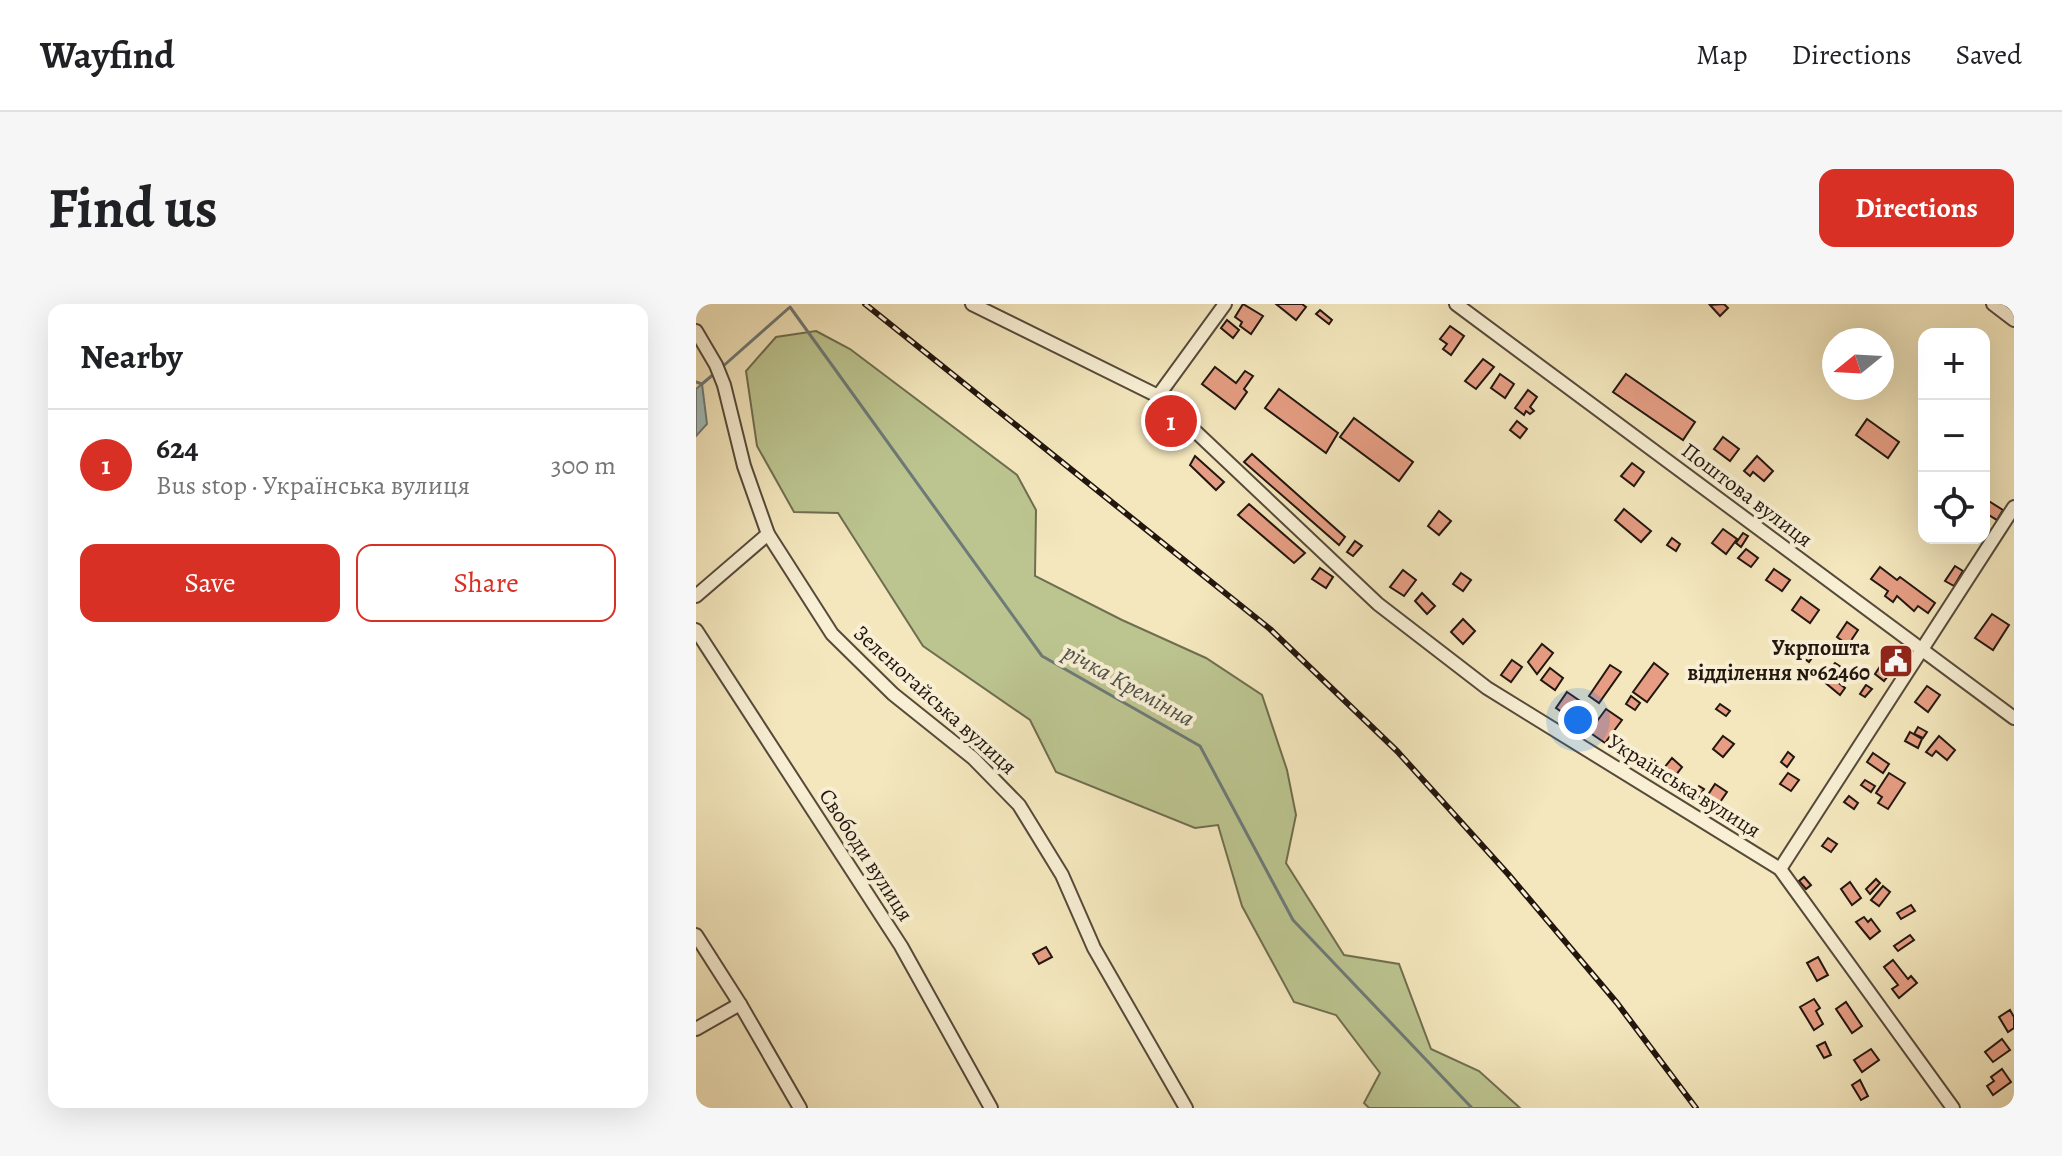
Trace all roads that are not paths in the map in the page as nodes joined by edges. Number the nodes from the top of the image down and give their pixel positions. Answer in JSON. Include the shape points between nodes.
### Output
{"nodes":[{"id":1,"x":972,"y":304,"type":"edge"},
{"id":2,"x":1225,"y":304,"type":"edge"},
{"id":3,"x":1456,"y":304,"type":"edge"},
{"id":4,"x":1993,"y":304,"type":"edge"},
{"id":5,"x":2014,"y":320,"type":"edge"},
{"id":6,"x":696,"y":331,"type":"edge"},
{"id":7,"x":1158,"y":396,"type":"junction"},
{"id":8,"x":2014,"y":507,"type":"edge"},
{"id":9,"x":768,"y":534,"type":"junction"},
{"id":10,"x":696,"y":596,"type":"edge"},
{"id":11,"x":696,"y":630,"type":"edge"},
{"id":12,"x":1921,"y":649,"type":"junction"},
{"id":13,"x":2014,"y":718,"type":"edge"},
{"id":14,"x":1780,"y":869,"type":"junction"},
{"id":15,"x":696,"y":935,"type":"edge"},
{"id":16,"x":740,"y":1004,"type":"junction"},
{"id":17,"x":696,"y":1029,"type":"edge"},
{"id":18,"x":800,"y":1108,"type":"edge"},
{"id":19,"x":991,"y":1108,"type":"edge"},
{"id":20,"x":1186,"y":1108,"type":"edge"},
{"id":21,"x":1953,"y":1108,"type":"edge"}],
"edges":[{"from":1,"to":7,"type":"street","name":"Українська вулиця"},
{"from":2,"to":7,"type":"street"},
{"from":3,"to":12,"type":"street","name":"Поштова вулиця"},
{"from":4,"to":5,"type":"street"},
{"from":6,"to":9,"type":"street","name":"Зеленогайська вулиця","via":[[718,370]]},
{"from":7,"to":14,"type":"street","name":"Українська вулиця","via":[[1378,604],[1487,688]]},
{"from":8,"to":12,"type":"street"},
{"from":9,"to":10,"type":"street"},
{"from":9,"to":20,"type":"street","name":"Зеленогайська вулиця","via":[[832,634],[1019,805]]},
{"from":11,"to":19,"type":"street","name":"Свободи вулиця","via":[[901,946]]},
{"from":12,"to":13,"type":"street","name":"Поштова вулиця"},
{"from":12,"to":14,"type":"street"},
{"from":14,"to":21,"type":"street","name":"Українська вулиця"},
{"from":15,"to":16,"type":"street"},
{"from":16,"to":17,"type":"street"},
{"from":16,"to":18,"type":"street"}]}
